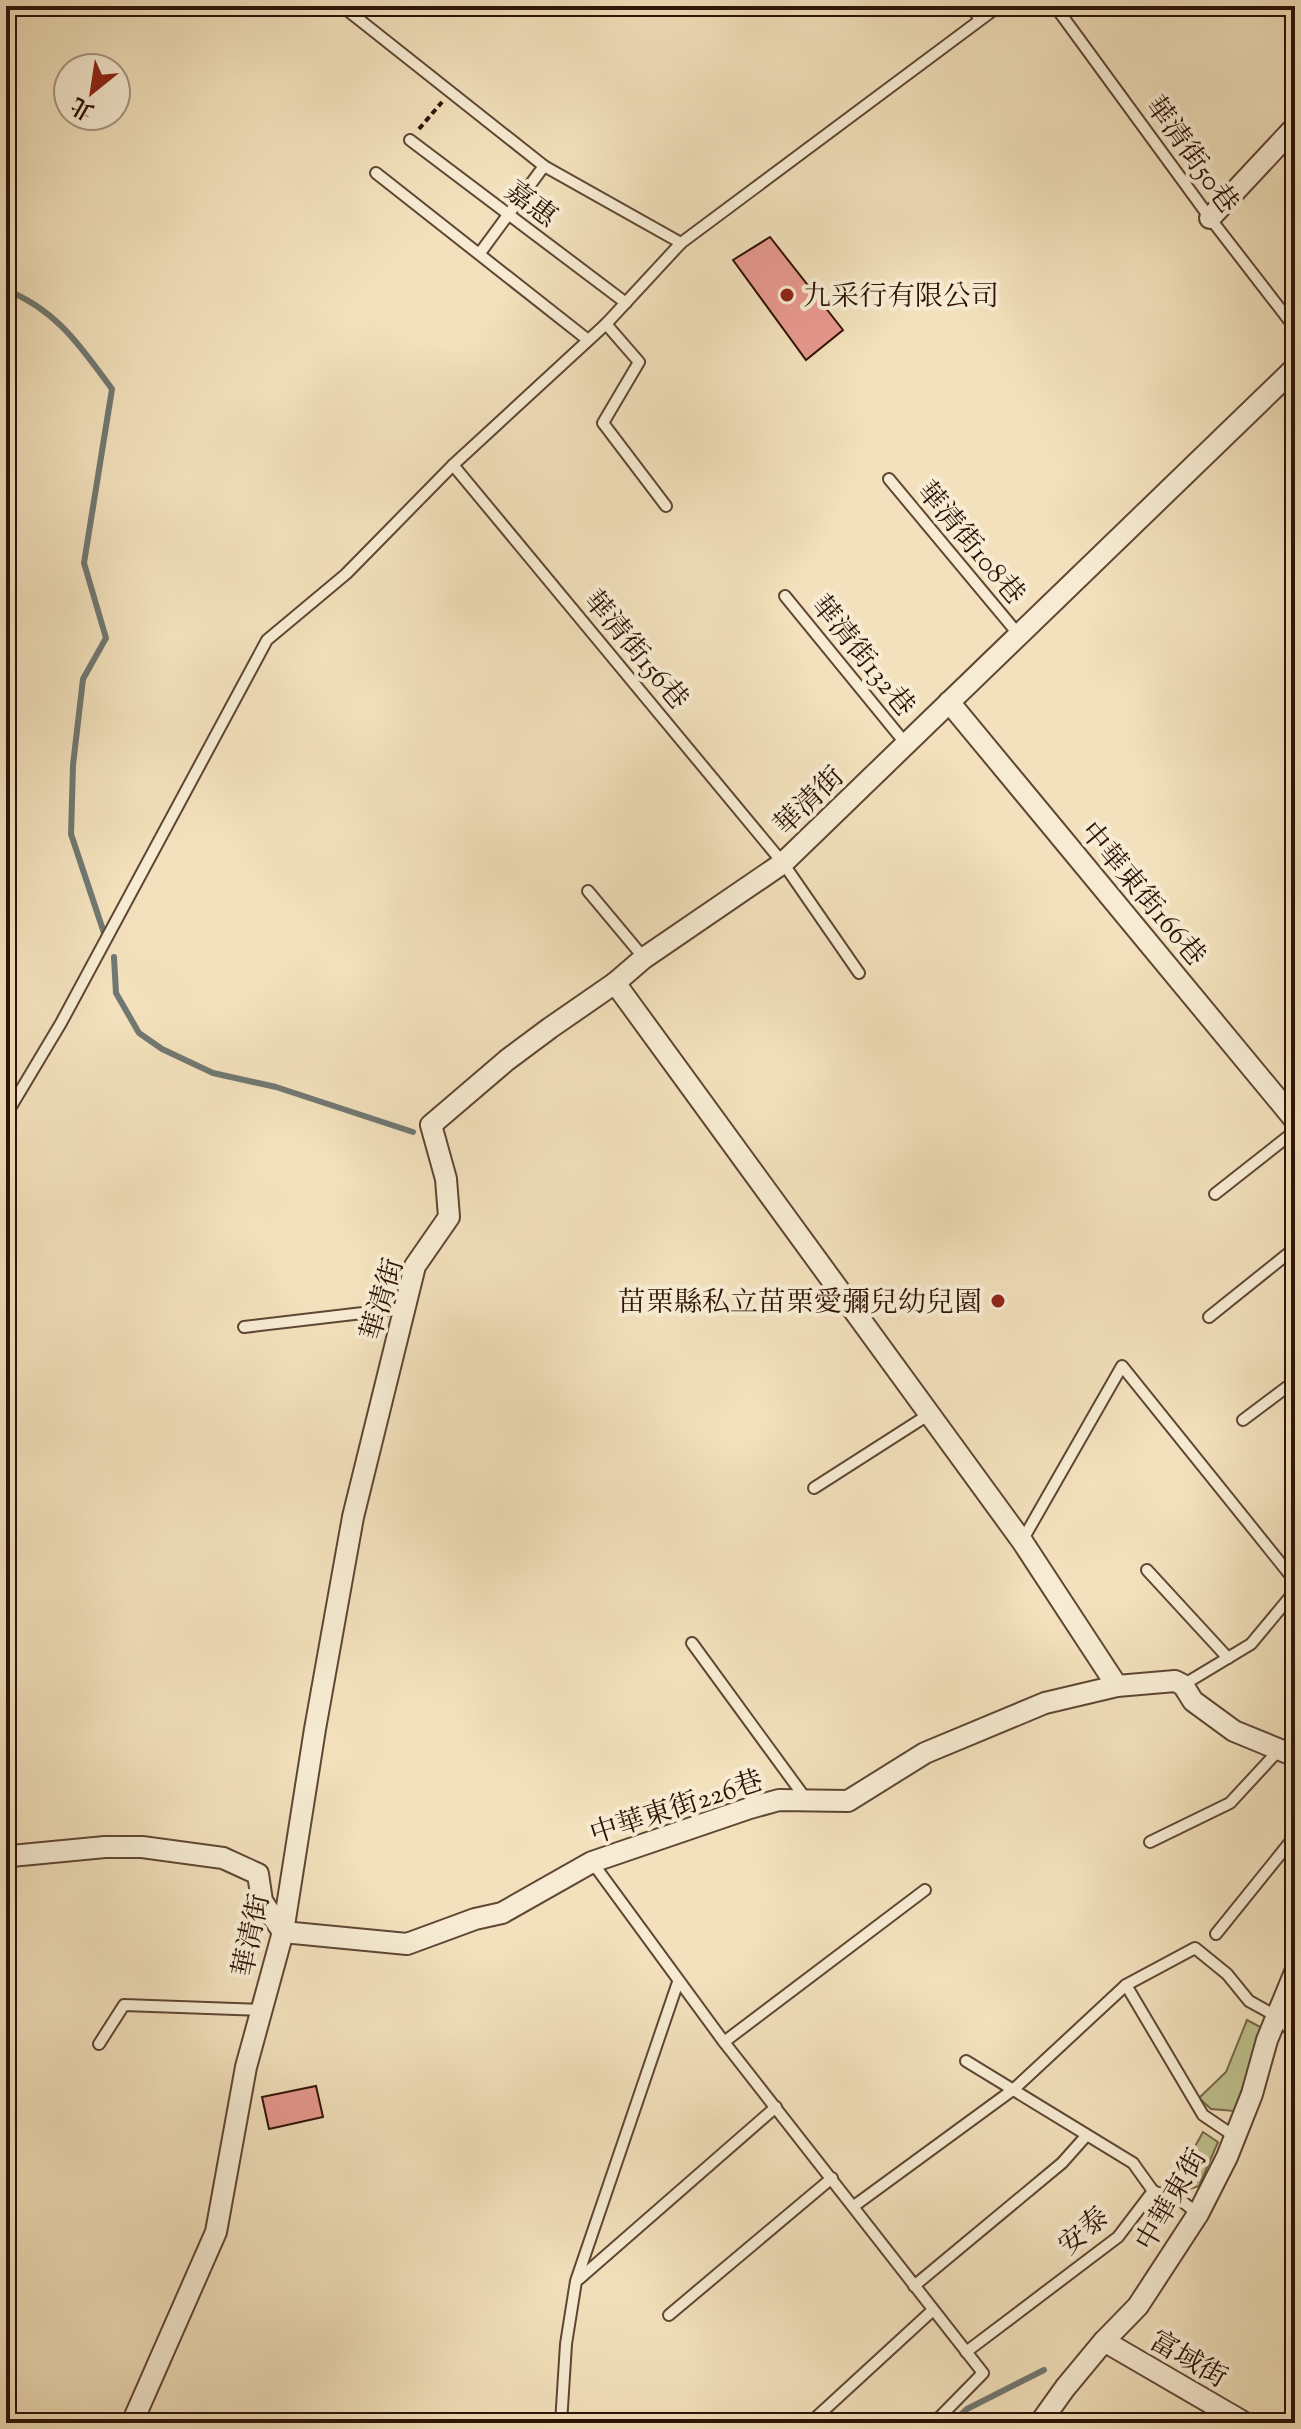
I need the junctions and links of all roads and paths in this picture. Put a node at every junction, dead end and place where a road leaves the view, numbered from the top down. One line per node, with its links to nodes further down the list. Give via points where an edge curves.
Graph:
1 (342, 6): 6 (lane)
2 (970, 6): 5 (lane)
3 (999, 6): 5 (lane)
4 (1055, 6): 12 (lane, 華清街50巷)
5 (980, 19): 13 (lane)
6 (449, 92): 8 (path); 9 (lane)
7 (1295, 127): 12 (street)
8 (410, 140): 11 (lane, 嘉惠)
9 (544, 166): 11 (lane); 13 (lane)
10 (376, 173): 14 (lane)
11 (510, 216): 14 (lane); 15 (lane, 嘉惠)
12 (1210, 218): 17 (lane, 華清街50巷)
13 (681, 243): 15 (lane)
14 (480, 253): 18 (lane)
15 (626, 303): 16 (lane)
16 (606, 324): 18 (lane); 22 (lane, via 639,362 603,423)
17 (1295, 328)
18 (588, 340): 20 (lane)
19 (1295, 368): 24 (street, 華清街)
20 (453, 465): 27 (lane, 華清街156巷); 32 (lane, via 346,574 267,640)
21 (889, 479): 24 (lane, 華清街108巷)
22 (666, 506)
23 (785, 596): 26 (lane, 華清街132巷)
24 (1019, 635): 25 (street, 華清街)
25 (949, 702): 26 (street, 華清街); 33 (street, 中華東街166巷)
26 (906, 744): 27 (street, 華清街)
27 (783, 863): 29 (street, 華清街); 30 (lane, 華清街156巷)
28 (588, 891): 29 (lane)
29 (644, 958): 31 (street, 華清街)
30 (859, 973)
31 (615, 983): 37 (street, 華清街, via 507,1060 431,1125 446,1179 449,1217 415,1266); 41 (street)
32 (6, 1115)
33 (1295, 1120)
34 (1295, 1131): 35 (lane)
35 (1215, 1194)
36 (1295, 1248): 38 (lane)
37 (405, 1308): 39 (lane); 59 (street, 華清街, via 353,1517)
38 (1209, 1317)
39 (244, 1327)
40 (1295, 1381): 42 (lane)
41 (928, 1415): 43 (lane); 44 (street)
42 (1243, 1420)
43 (814, 1488)
44 (1022, 1541): 46 (lane, via 1122,1366); 51 (street)
45 (1147, 1570): 49 (lane)
46 (1295, 1581)
47 (1295, 1591): 49 (lane, via 1251,1644)
48 (692, 1643): 53 (lane)
49 (1228, 1658): 50 (lane)
50 (1183, 1685): 51 (street, 中華東街226巷, via 1175,1681); 52 (street, via 1193,1701 1234,1731)
51 (1117, 1686): 53 (street, 中華東街226巷, via 1045,1703 970,1732 848,1801)
52 (1287, 1753): 55 (lane, via 1230,1803)
53 (807, 1801): 57 (street, 中華東街226巷, via 779,1800 750,1808)
54 (1295, 1836): 60 (lane)
55 (1150, 1842)
56 (6, 1859): 59 (street, via 105,1847 223,1858 258,1874 262,1901)
57 (592, 1862): 59 (street, 中華東街226巷, via 502,1913 407,1944); 62 (lane)
58 (925, 1890): 67 (lane)
59 (283, 1932): 64 (street, 華清街)
60 (1216, 1934)
61 (1295, 1972): 65 (street, 中華東街)
62 (678, 1982): 67 (lane); 78 (lane)
63 (1126, 1985): 65 (lane, via 1195,1948 1249,2001); 70 (lane); 73 (lane, via 1203,2115)
64 (262, 2010): 68 (lane, via 124,2005); 84 (street, 華清街, via 246,2067 216,2232)
65 (1278, 2017): 66 (lane); 73 (street, 中華東街)
66 (1295, 2035)
67 (724, 2042): 71 (lane)
68 (99, 2044)
69 (966, 2061): 70 (lane)
70 (1014, 2089): 72 (lane); 76 (lane)
71 (776, 2107): 74 (lane); 78 (lane)
72 (1086, 2136): 75 (lane, via 1133,2163); 79 (lane, via 1062,2163)
73 (1234, 2136): 77 (street, 中華東街)
74 (832, 2178): 76 (lane); 81 (lane)
75 (1153, 2191): 77 (lane); 83 (lane, 安泰, via 1118,2237)
76 (854, 2206): 79 (lane)
77 (1198, 2214): 82 (street, 中華東街, via 1138,2306)
78 (576, 2281): 85 (lane)
79 (914, 2286): 80 (lane)
80 (933, 2310): 83 (lane); 86 (lane)
81 (669, 2315)
82 (1104, 2341): 88 (street, 中華東街); 89 (street, 富域街)
83 (966, 2352): 87 (lane, via 983,2373)
84 (132, 2423)
85 (561, 2423)
86 (810, 2423)
87 (934, 2423)
88 (1040, 2423)
89 (1245, 2423)

